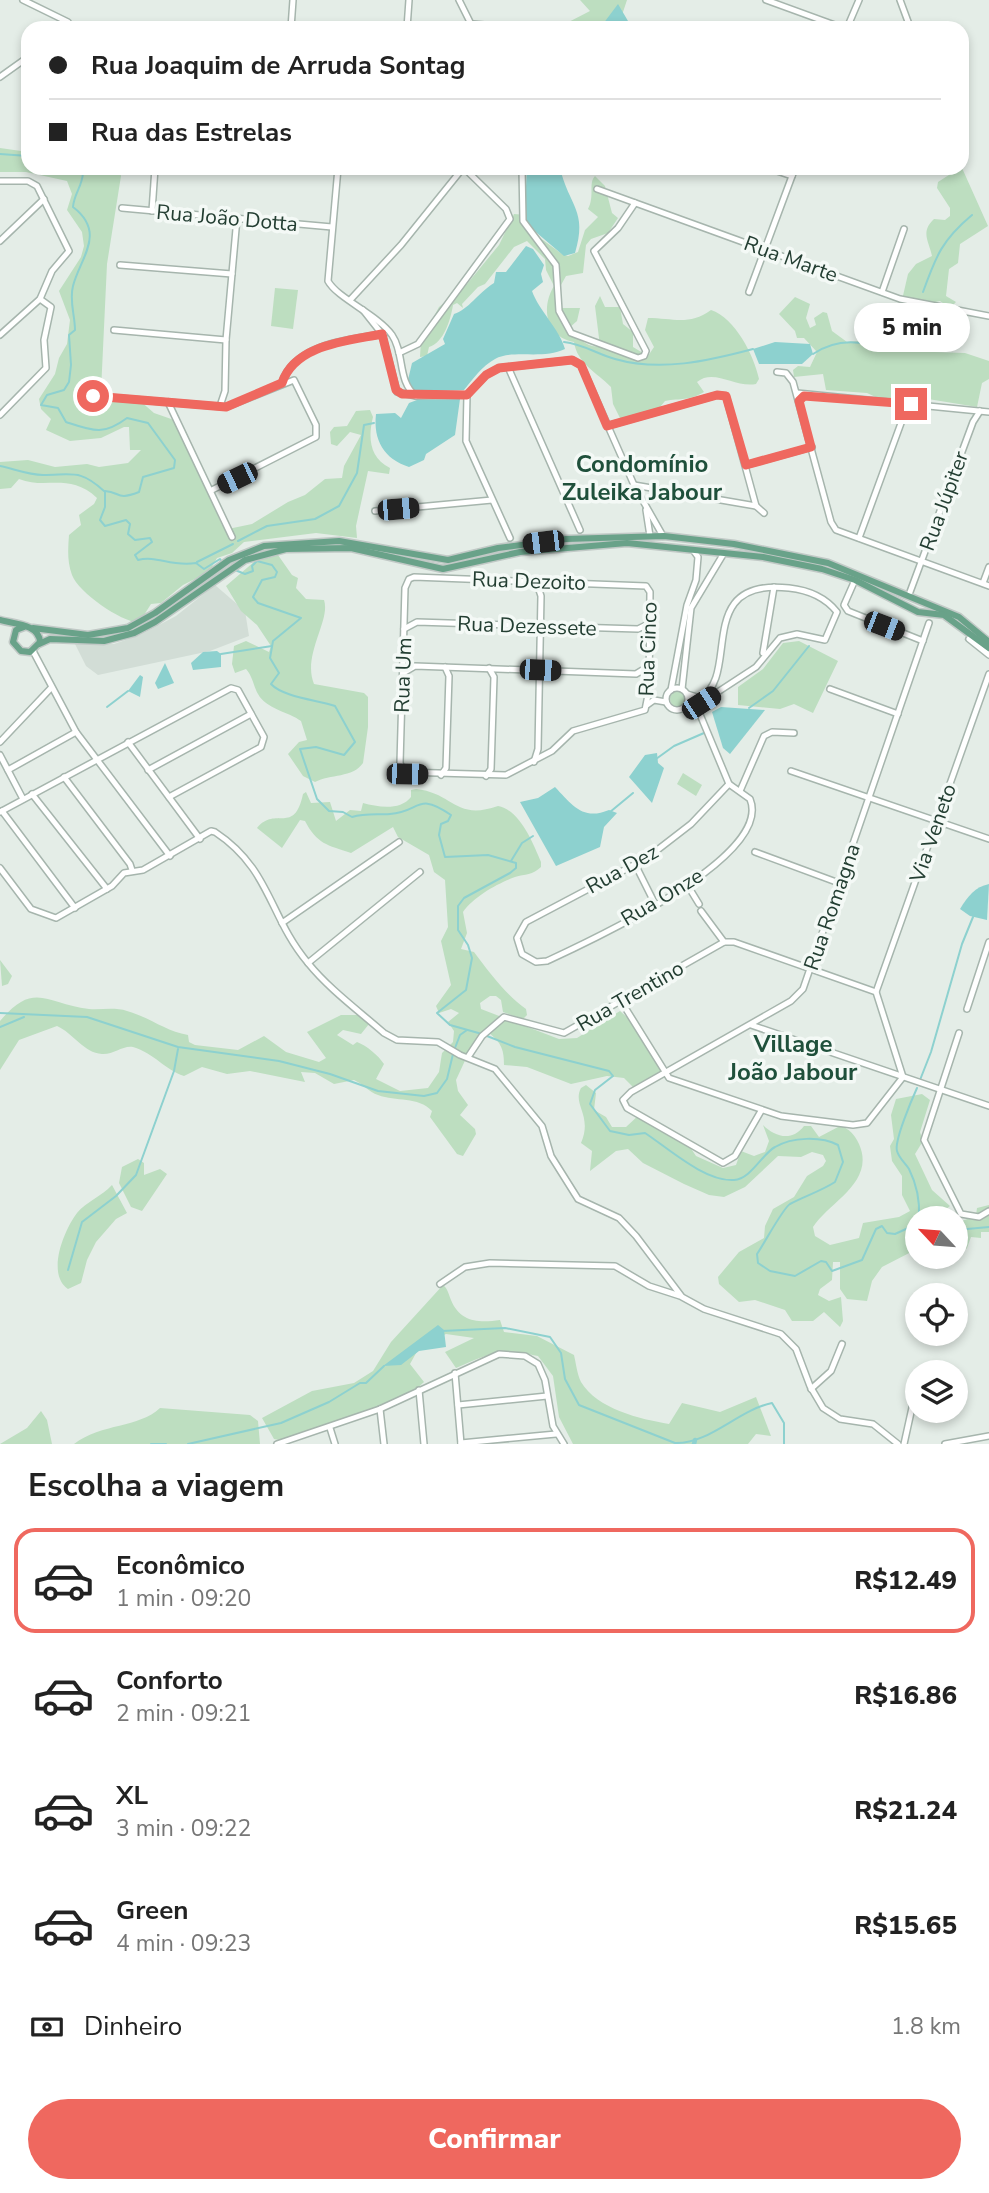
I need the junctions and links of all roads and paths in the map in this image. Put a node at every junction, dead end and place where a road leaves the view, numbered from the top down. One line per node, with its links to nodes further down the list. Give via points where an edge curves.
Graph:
1 (23, 0): 8 (street)
2 (293, 0): 9 (street)
3 (409, 0): 10 (street)
4 (459, 0): 11 (street)
5 (766, 0): 12 (street)
6 (859, 0): 13 (street)
7 (900, 0): 14 (street)
8 (66, 21)
9 (292, 21)
10 (408, 21)
11 (470, 21)
12 (825, 21)
13 (848, 21)
14 (908, 21)
15 (21, 62): 16 (street)
16 (0, 77)
17 (155, 175): 29 (street)
18 (337, 175): 31 (street)
19 (457, 175): 40 (street)
20 (470, 175): 48 (street, via 506,209 510,219 418,344)
21 (522, 175): 27 (street, via 523,221 556,265 559,311 570,333 638,358 646,351 594,251)
22 (789, 175): 23 (street)
23 (792, 176): 34 (street)
24 (0, 181): 26 (street, via 28,181)
25 (597, 189): 27 (street, Rua Marte)
26 (44, 199): 33 (street); 39 (street, via 69,251 52,271)
27 (635, 203): 34 (street, Rua Marte)
28 (122, 208): 29 (street, Rua João Dotta)
29 (152, 211): 30 (street, Rua João Dotta)
30 (237, 218): 31 (street, Rua João Dotta); 36 (street)
31 (332, 227): 40 (street, via 328,281)
32 (904, 229): 38 (street)
33 (0, 241)
34 (764, 250): 37 (street); 38 (street, Rua Marte)
35 (120, 265): 36 (street)
36 (232, 274): 47 (street)
37 (749, 292)
38 (882, 292): 42 (street, Rua Marte)
39 (40, 299): 46 (street); 63 (street, via 51,307 44,340 46,368)
40 (351, 299): 41 (street)
41 (362, 307): 44 (street); 45 (street)
42 (989, 316)
43 (114, 330): 47 (street)
44 (382, 334): 45 (street); 51 (street, via 313,351 287,370); 55 (street, via 396,390)
45 (391, 334): 48 (street)
46 (0, 335)
47 (226, 340): 52 (street)
48 (399, 353): 55 (street, via 406,385)
49 (508, 367): 53 (street, via 486,375); 64 (street, via 575,360); 74 (street)
50 (777, 372): 56 (street, via 786,373)
51 (282, 383): 60 (street); 68 (street, via 291,379 296,383 316,425 316,437)
52 (225, 391): 59 (street); 60 (street)
53 (467, 395): 55 (street); 69 (street, via 467,441)
54 (93, 396): 57 (street)
55 (416, 396)
56 (802, 398): 58 (street); 65 (street)
57 (167, 402): 59 (street); 68 (street)
58 (911, 404): 61 (street); 79 (street)
59 (220, 406): 60 (street)
60 (230, 406)
61 (980, 411): 62 (street); 86 (street, Rua Júpiter)
62 (989, 412)
63 (0, 415)
64 (607, 426): 66 (street, via 726,396); 67 (street)
65 (811, 447): 66 (street); 79 (street, via 833,527)
66 (746, 465): 70 (street)
67 (634, 485): 70 (street); 71 (street)
68 (212, 490): 77 (street)
69 (492, 500): 72 (street); 78 (street)
70 (757, 506): 73 (street)
71 (646, 507): 75 (street); 76 (street)
72 (375, 511)
73 (764, 513)
74 (580, 530)
75 (650, 536): 76 (main road); 82 (main road); 87 (main road, via 532,543 448,560 353,542 304,541 264,546)
76 (664, 536): 80 (main road)
77 (232, 537)
78 (510, 538)
79 (859, 538): 86 (street)
80 (699, 540): 81 (main road); 83 (main road, via 680,541)
81 (734, 544): 84 (main road, via 733,552); 98 (main road, via 810,557)
82 (659, 548): 83 (main road); 87 (main road, via 627,543 569,545 443,569 351,548 286,549)
83 (681, 549): 84 (main road)
84 (696, 550): 85 (main road); 89 (street)
85 (724, 553): 91 (main road, via 799,562); 94 (street)
86 (922, 561): 95 (street); 100 (street, Rua Júpiter)
87 (228, 566): 111 (main road, via 128,628 88,635); 121 (main road, via 134,633 104,641 50,639)
88 (989, 567): 95 (street)
89 (697, 577): 94 (street); 143 (street)
90 (409, 579): 92 (street, Rua Dezoito); 103 (street, Rua Um)
91 (855, 580): 99 (main road); 119 (street, via 844,605 848,611)
92 (536, 581): 93 (street, Rua Dezoito); 101 (street)
93 (550, 581): 97 (street, Rua Dezoito); 101 (street)
94 (710, 581): 144 (street, via 691,608)
95 (986, 584)
96 (774, 587): 114 (street); 117 (street, via 808,592 835,609 836,618 825,640 797,634); 145 (street, via 751,592 731,610 713,686)
97 (648, 588): 108 (street, Rua Cinco)
98 (890, 588): 99 (main road, via 892,596); 102 (main road)
99 (877, 591): 104 (main road)
100 (910, 592)
101 (541, 596): 109 (street)
102 (924, 603): 104 (main road, via 911,604 909,608); 105 (main road); 120 (main road, via 958,617)
103 (405, 611): 107 (street); 112 (street, Rua Um)
104 (916, 612): 105 (main road)
105 (934, 618): 119 (street, Rua Romagna); 122 (main road, via 956,622)
106 (1, 621): 110 (main road); 115 (main road, via 10,626)
107 (417, 622): 109 (street, Rua Dezessete); 112 (street)
108 (650, 623): 113 (street, Rua Dezessete); 116 (street, Rua Cinco)
109 (541, 626): 113 (street, Rua Dezessete); 133 (street)
110 (24, 627): 111 (main road); 115 (main road)
111 (33, 628): 121 (main road, via 39,634)
112 (404, 629): 124 (street, Rua Um)
113 (638, 629): 116 (street)
114 (767, 634): 117 (street); 126 (street)
115 (13, 636): 123 (main road, via 19,650)
116 (650, 638): 128 (street, Rua Cinco)
117 (780, 638): 126 (street)
118 (969, 639): 125 (street)
119 (923, 641): 151 (street, Rua Romagna)
120 (989, 642)
121 (39, 644): 123 (main road)
122 (989, 648)
123 (33, 651): 140 (street)
124 (403, 655): 127 (street); 134 (street, Rua Um)
125 (989, 655)
126 (762, 656): 145 (street, via 756,667)
127 (415, 666): 129 (street); 134 (street)
128 (649, 666): 135 (street); 139 (street, Rua Cinco)
129 (445, 667): 130 (street); 137 (street)
130 (456, 667): 131 (street); 137 (street)
131 (489, 668): 132 (street); 138 (street)
132 (500, 669): 133 (street); 138 (street)
133 (540, 670): 135 (street); 156 (street)
134 (403, 673): 166 (street, Rua Um, via 402,771)
135 (636, 674): 139 (street)
136 (989, 674): 178 (street, Via Veneto)
137 (449, 676): 161 (street)
138 (494, 677): 162 (street)
139 (649, 682): 142 (street, Rua Cinco)
140 (51, 688): 152 (street); 154 (street)
141 (830, 689): 151 (street)
142 (649, 690): 143 (street, via 655,697); 148 (street, Rua Cinco)
143 (669, 692): 144 (street); 146 (street)
144 (687, 692): 145 (street); 147 (street); 149 (street)
145 (701, 702): 149 (street)
146 (667, 703): 147 (street, via 676,709); 148 (street, via 654,700)
147 (684, 707): 149 (street)
148 (646, 708): 157 (street, via 573,731)
149 (695, 709): 171 (street)
150 (251, 714): 155 (street, via 238,690 230,688); 164 (street); 174 (street, via 264,737 261,747)
151 (898, 714): 176 (street, Rua Romagna)
152 (76, 732): 159 (street); 163 (street)
153 (794, 733): 172 (street, via 764,736)
154 (0, 742)
155 (128, 742): 159 (street); 164 (street)
156 (538, 749): 157 (street); 160 (street)
157 (546, 754): 160 (street)
158 (0, 755): 163 (street)
159 (96, 759): 170 (street); 183 (street)
160 (534, 762): 169 (street)
161 (446, 768): 166 (street); 167 (street)
162 (491, 769): 168 (street); 169 (street)
163 (8, 770): 175 (street)
164 (148, 770): 174 (street)
165 (791, 771): 176 (street)
166 (441, 775): 167 (street)
167 (451, 775): 168 (street)
168 (486, 776): 169 (street)
169 (496, 776)
170 (64, 777): 173 (street); 186 (street)
171 (729, 784): 172 (street); 184 (street, Rua Dez, via 680,834)
172 (740, 791): 189 (street, Rua Onze, via 750,799 752,808 742,835)
173 (32, 794): 175 (street); 190 (street)
174 (169, 797): 179 (street)
175 (23, 799): 177 (street)
176 (869, 799): 178 (street); 188 (street, Rua Romagna)
177 (1, 812): 192 (street)
178 (937, 822): 180 (street); 199 (street, Via Veneto)
179 (200, 839): 183 (street); 193 (street, via 215,832 242,852 268,889)
180 (989, 839)
181 (399, 842): 193 (street)
182 (755, 852): 188 (street)
183 (170, 856): 186 (street, via 142,871)
184 (635, 864): 191 (street); 196 (street, Rua Dez, via 526,922 517,934)
185 (0, 868): 192 (street, via 32,909 54,918)
186 (132, 870): 190 (street)
187 (420, 872): 197 (street)
188 (839, 883): 198 (street, Rua Romagna)
189 (688, 886): 191 (street, Rua Onze); 194 (street)
190 (107, 890): 192 (street)
191 (655, 904): 196 (street, Rua Onze, via 547,961 528,958)
192 (75, 908)
193 (282, 923): 197 (street)
194 (724, 942): 198 (street); 200 (street, Rua Trentino)
195 (989, 942): 201 (street)
196 (518, 947)
197 (308, 963): 204 (street, via 390,1038 438,1042)
198 (810, 968): 199 (street); 202 (street, Rua Romagna, via 798,996)
199 (876, 992): 206 (street)
200 (621, 1001): 204 (street, Rua Trentino, via 564,1033 505,1017 484,1034); 205 (street)
201 (967, 1009)
202 (751, 1025): 205 (street, Rua Romagna); 206 (street)
203 (959, 1033): 207 (street)
204 (468, 1057): 212 (street, via 495,1069 542,1126 551,1156 578,1199 619,1218)
205 (664, 1073): 209 (street); 209 (street, Rua Romagna, via 626,1095 627,1108 723,1163 735,1156)
206 (903, 1077): 207 (street); 209 (street, via 873,1118 860,1125)
207 (939, 1088): 208 (street); 210 (street, via 924,1140 961,1214 979,1217)
208 (989, 1106)
209 (761, 1111)
210 (989, 1211)
211 (440, 1283): 212 (street, via 479,1264 615,1266 649,1286)
212 (682, 1297): 215 (street, via 704,1309 781,1334 796,1349)
213 (842, 1344): 215 (street, via 831,1371)
214 (455, 1373): 216 (street); 217 (street, via 495,1354 522,1355 541,1369); 218 (street)
215 (811, 1389): 230 (street, via 833,1415 873,1424)
216 (419, 1390): 219 (street); 228 (street)
217 (547, 1396): 218 (street); 222 (street)
218 (458, 1405): 224 (street)
219 (380, 1409): 221 (street); 227 (street)
220 (909, 1423): 231 (street)
221 (330, 1427): 225 (street); 226 (street)
222 (556, 1434): 224 (street); 229 (street)
223 (989, 1436): 232 (street)
224 (461, 1443)
225 (280, 1444)
226 (335, 1444)
227 (384, 1444)
228 (424, 1444)
229 (564, 1444)
230 (898, 1444)
231 (904, 1444)
232 (945, 1444)

